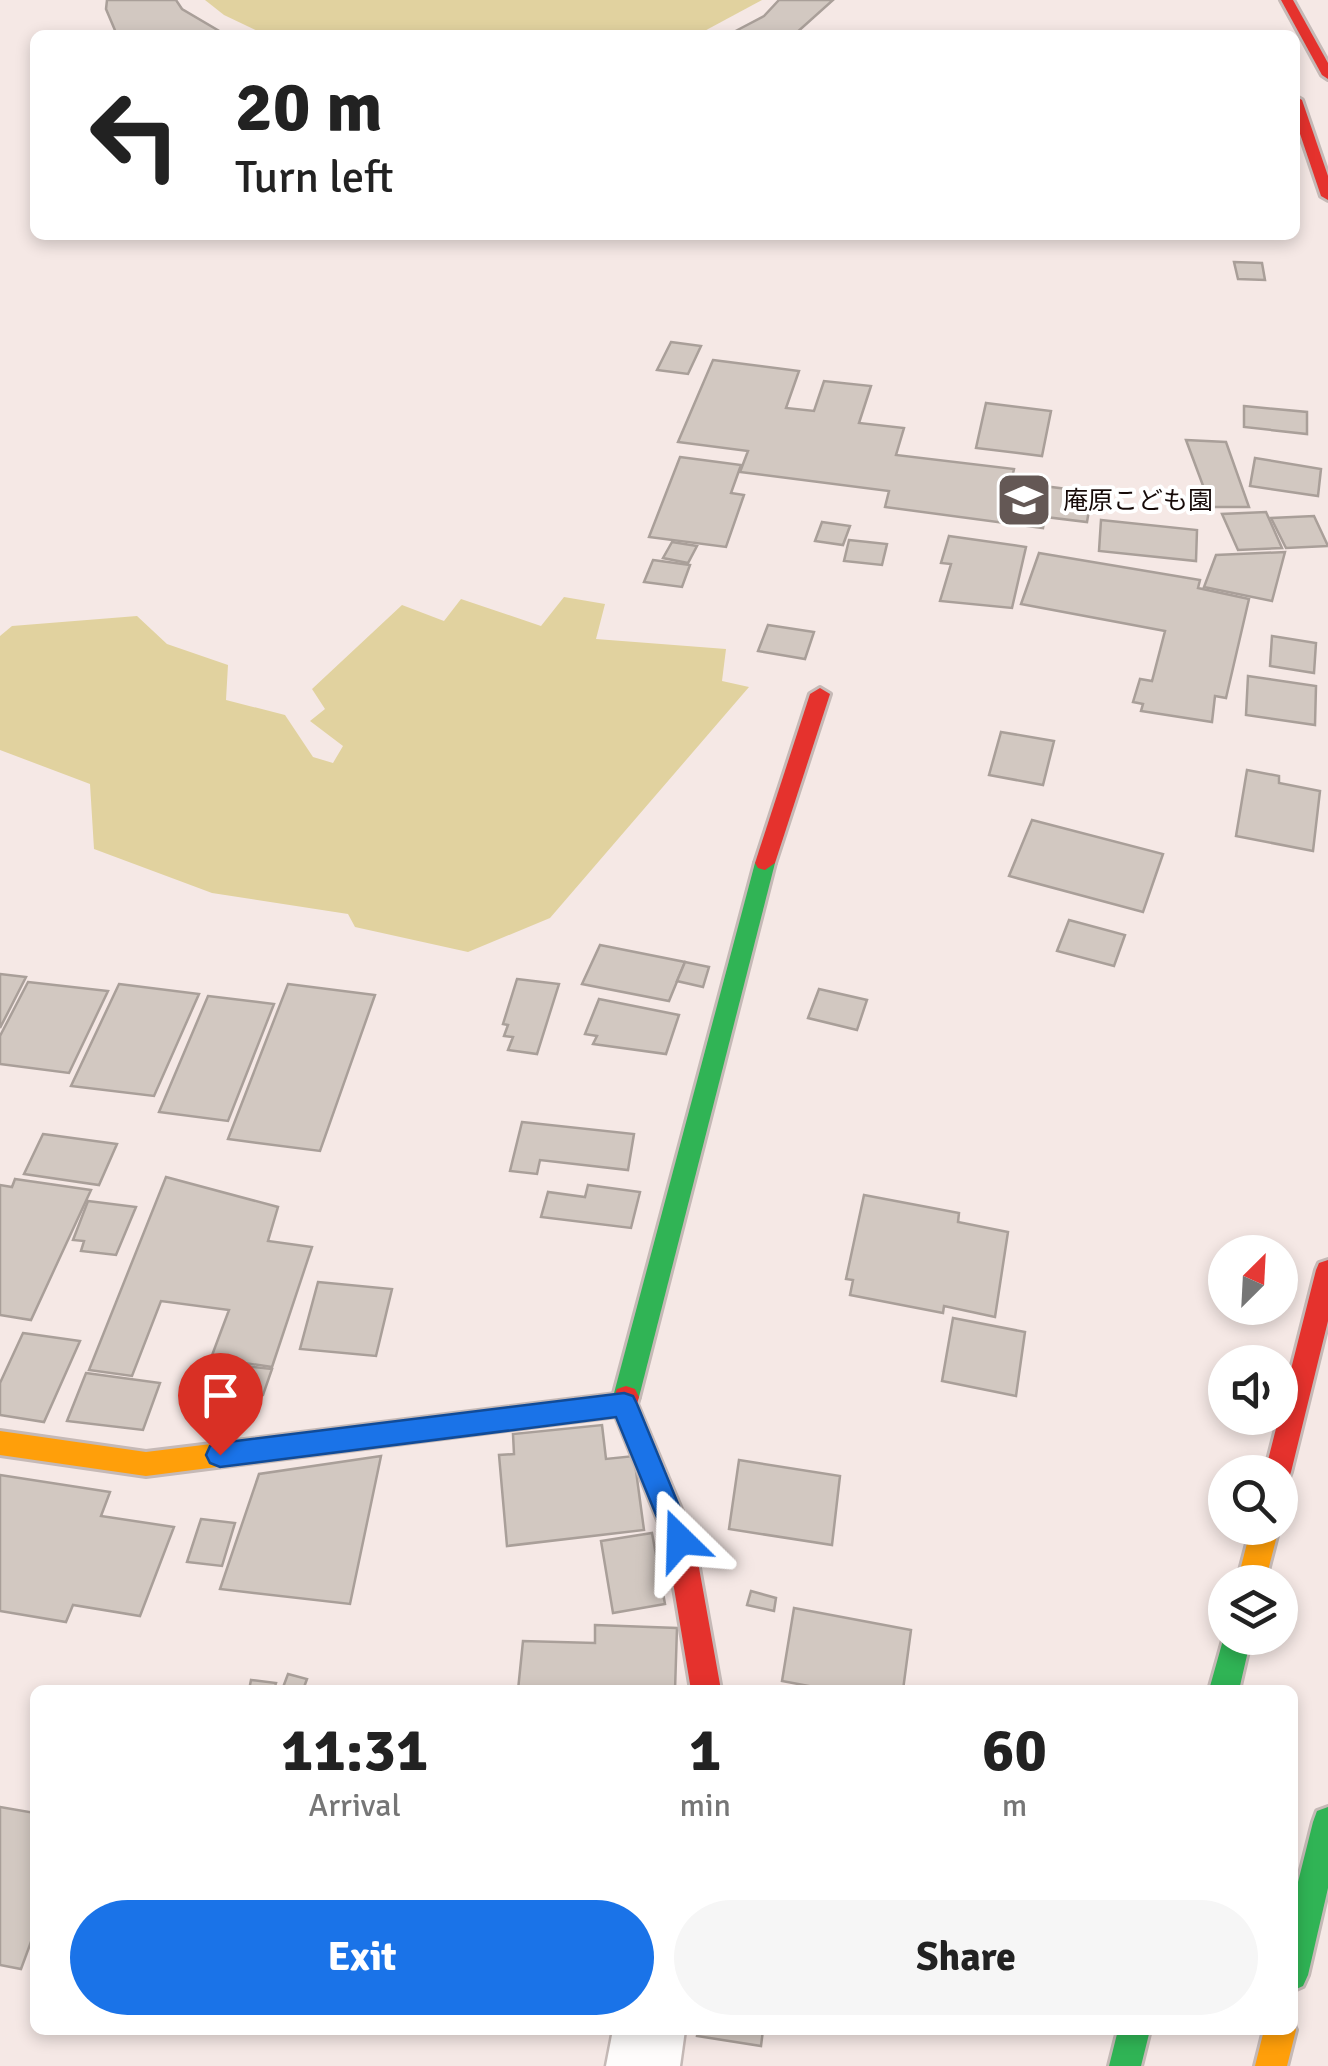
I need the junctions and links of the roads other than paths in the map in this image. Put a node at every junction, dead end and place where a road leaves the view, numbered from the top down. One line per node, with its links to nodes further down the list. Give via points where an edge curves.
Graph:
1 (1286, 0): 2 (street)
2 (1328, 75)
3 (1300, 115): 4 (street)
4 (1328, 196)
5 (820, 694): 7 (street, via 749,913)
6 (1328, 1270): 9 (street)
7 (624, 1404): 8 (street, via 146,1464); 11 (street, via 680,1540)
8 (0, 1443)
9 (1282, 1455)
10 (1233, 1655): 12 (street)
11 (705, 1685)
12 (1225, 1685)
13 (1328, 1822): 14 (street)
14 (1298, 1950)
15 (648, 2035): 18 (street)
16 (1133, 2035): 19 (street)
17 (1279, 2035): 20 (street)
18 (643, 2066)
19 (1125, 2066)
20 (1272, 2066)

